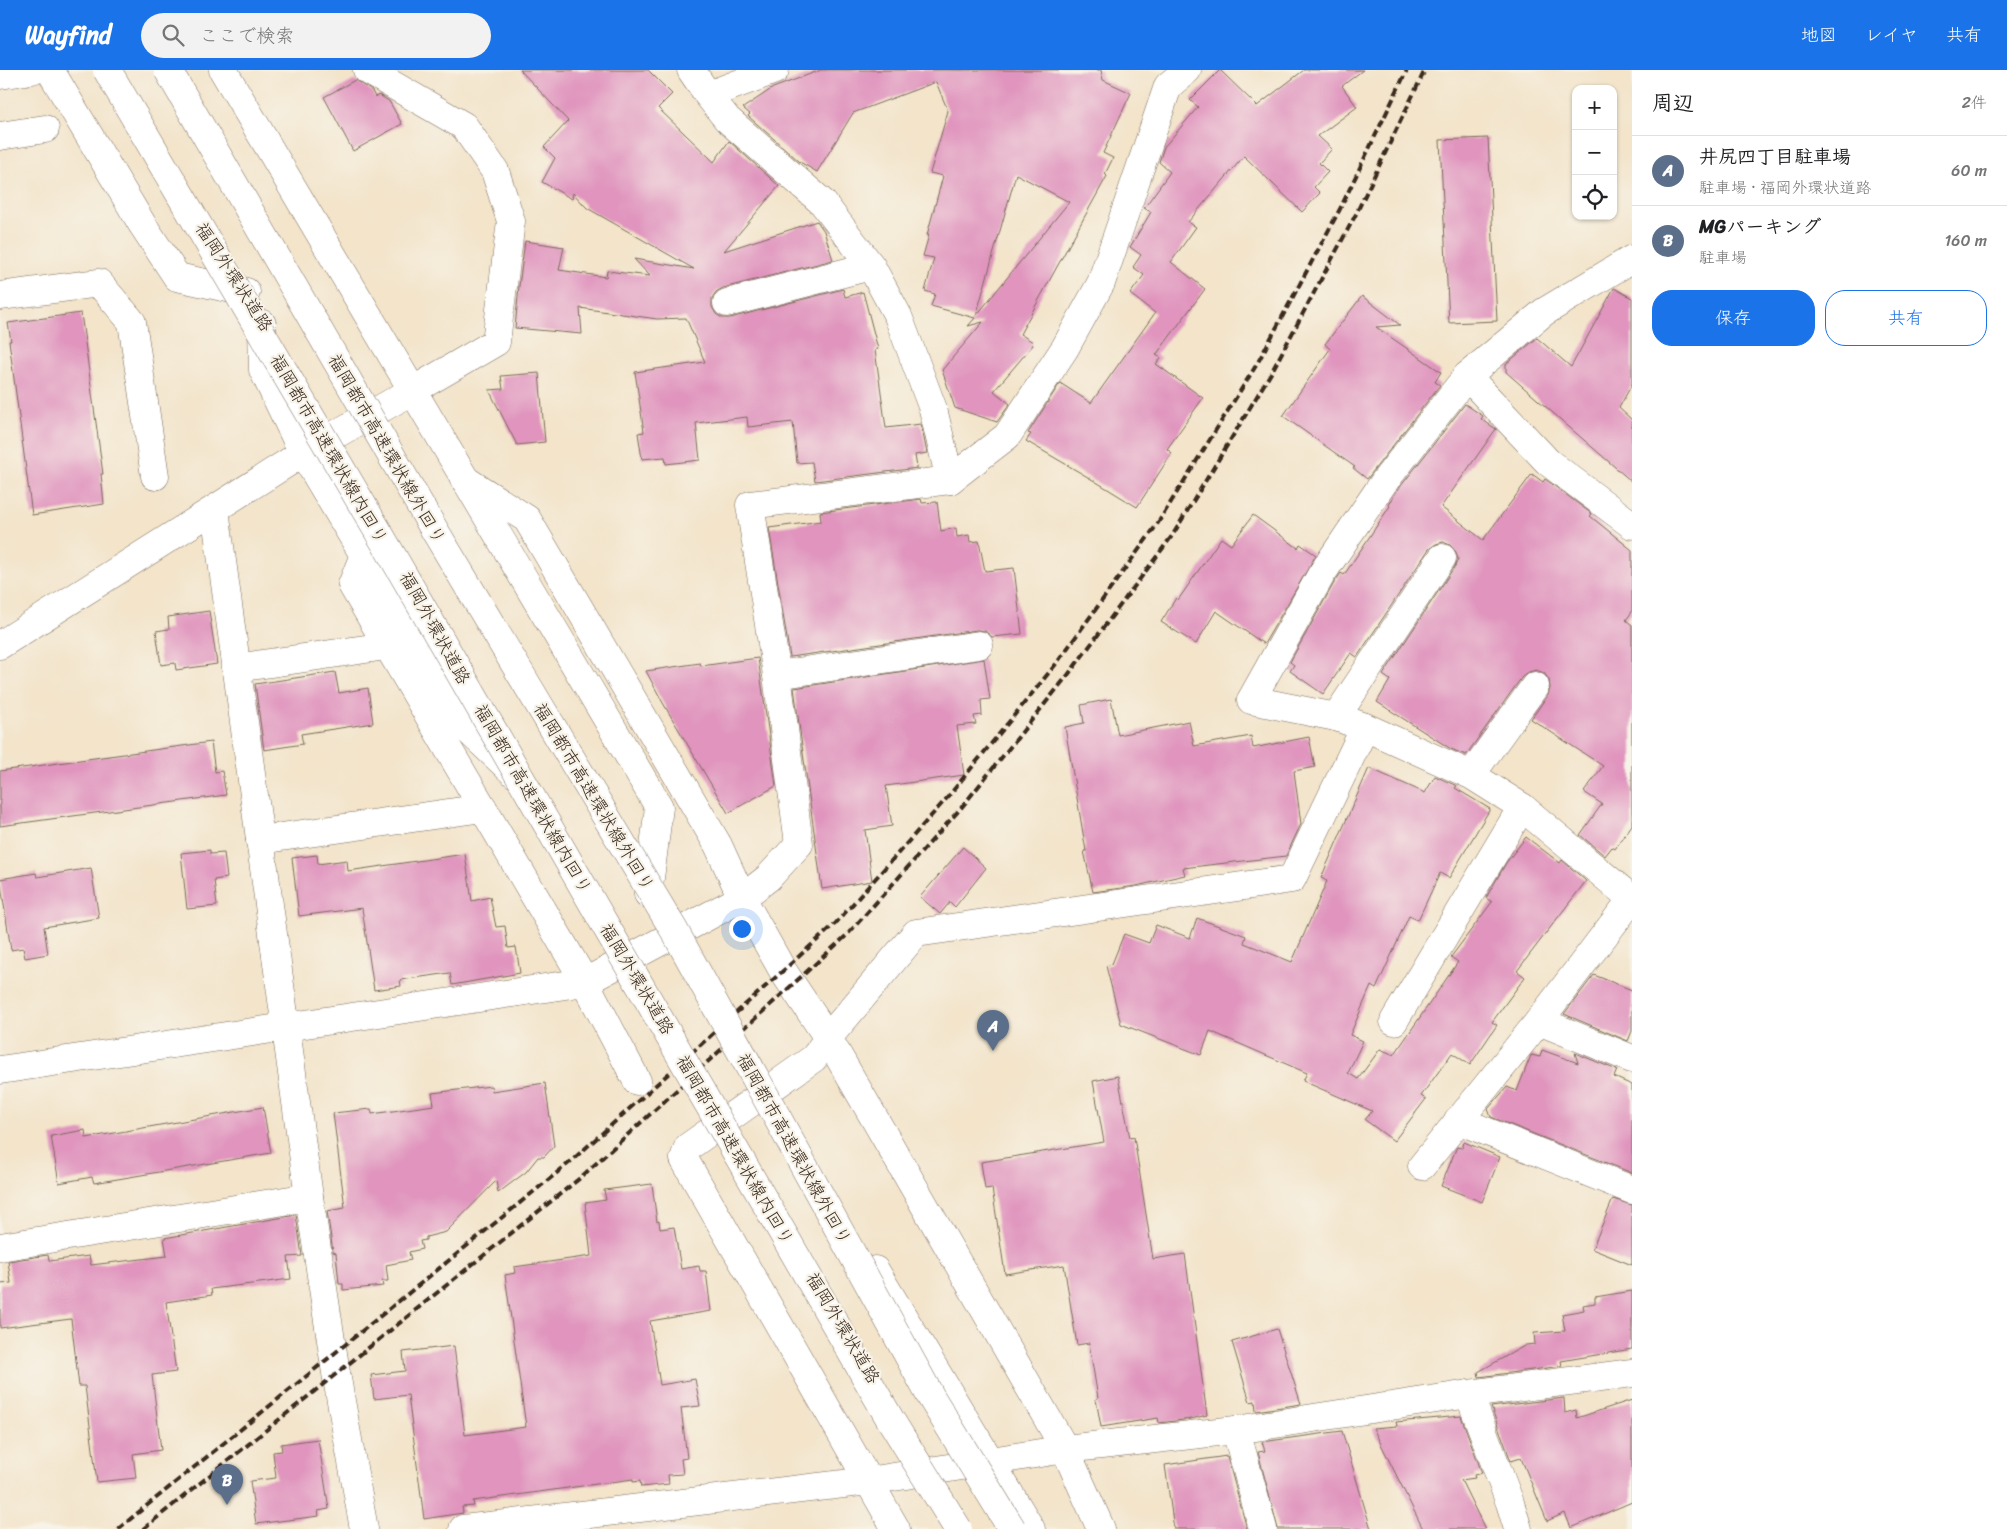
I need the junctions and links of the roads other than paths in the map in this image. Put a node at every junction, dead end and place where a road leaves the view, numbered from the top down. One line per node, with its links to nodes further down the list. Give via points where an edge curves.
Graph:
1 (32, 70): 11 (main road)
2 (50, 70): 17 (main road, via 177,277)
3 (97, 70): 17 (main road, 福岡外環状道路)
4 (107, 70): 76 (main road, 福岡都市高速環状線内回り, bridge, via 886,1410)
5 (170, 70): 23 (main road); 77 (main road, 福岡都市高速環状線外回り, bridge, via 430,522 674,930 931,1397)
6 (223, 70): 22 (main road)
7 (367, 70): 22 (main road, via 464,126 495,171 511,221 496,342)
8 (691, 70): 12 (main road)
9 (775, 70): 12 (main road)
10 (1187, 70): 28 (main road, via 1168,86 1101,283 1065,348 1007,436)
11 (0, 75)
12 (708, 95): 16 (main road, via 727,119 823,203)
13 (45, 129): 14 (main road)
14 (0, 136)
15 (1632, 259): 21 (main road, via 1544,312)
16 (871, 266): 19 (main road); 28 (main road, via 898,316 929,400)
17 (246, 292): 20 (main road, 福岡外環状道路)
18 (0, 296): 26 (main road, via 99,283 132,322)
19 (727, 303)
20 (262, 315): 24 (main road, 福岡外環状道路); 25 (main road, via 263,370)
21 (1467, 376): 30 (main road, via 1548,462); 39 (main road, via 1384,482 1320,575 1251,700)
22 (412, 391): 23 (main road); 27 (main road)
23 (371, 414): 24 (main road); 46 (main road)
24 (330, 438): 25 (main road); 42 (main road, 福岡外環状道路)
25 (303, 453): 29 (main road); 31 (main road)
26 (155, 476)
27 (464, 479): 46 (main road, via 659,807); 47 (main road, via 527,519 718,845)
28 (950, 480): 37 (main road, via 750,505)
29 (216, 510): 33 (main road); 36 (main road)
30 (1632, 525)
31 (364, 555): 35 (main road, via 352,585); 42 (main road, via 468,730)
32 (1442, 558): 39 (main road)
33 (0, 645)
34 (979, 645): 37 (main road)
35 (386, 646): 36 (main road); 44 (main road)
36 (236, 668): 45 (main road)
37 (777, 675): 47 (main road, via 799,844 768,878)
38 (1534, 686): 41 (main road)
39 (1336, 717): 40 (main road)
40 (1365, 727): 41 (main road); 55 (main road, via 1292,879 916,933)
41 (1472, 775): 43 (main road)
42 (518, 776): 50 (main road, 福岡外環状道路)
43 (1522, 807): 48 (main road); 52 (main road)
44 (483, 808): 45 (main road); 51 (main road)
45 (260, 840): 54 (main road)
46 (648, 894): 49 (main road)
47 (742, 898): 49 (main road); 55 (main road, via 783,971)
48 (1632, 899): 53 (main road)
49 (672, 934): 50 (main road); 59 (main road)
50 (626, 959): 51 (main road); 61 (main road, 福岡外環状道路)
51 (584, 982): 54 (main road); 58 (main road)
52 (1394, 1021)
53 (1539, 1021): 56 (main road); 60 (main road)
54 (286, 1028): 57 (main road); 64 (main road)
55 (828, 1038): 59 (main road, via 814,1058); 69 (main road)
56 (1632, 1059)
57 (0, 1070)
58 (636, 1081)
59 (767, 1091): 61 (main road); 70 (main road)
60 (1458, 1120): 62 (main road); 63 (main road)
61 (722, 1123): 71 (main road, 福岡外環状道路); 72 (main road, via 688,1147 684,1159)
62 (1422, 1166)
63 (1632, 1190)
64 (309, 1196): 65 (main road); 73 (main road)
65 (0, 1247)
66 (1632, 1372): 67 (main road)
67 (1469, 1394): 68 (main road); 81 (main road)
68 (1236, 1430): 69 (main road); 80 (main road)
69 (1066, 1449): 70 (main road); 79 (main road)
70 (990, 1461): 71 (main road); 78 (main road)
71 (928, 1472): 72 (main road); 76 (main road, 福岡外環状道路)
72 (869, 1481): 74 (main road); 75 (main road)
73 (364, 1529)
74 (463, 1529)
75 (896, 1529)
76 (960, 1529)
77 (1012, 1529)
78 (1031, 1529)
79 (1101, 1529)
80 (1263, 1529)
81 (1518, 1529)

